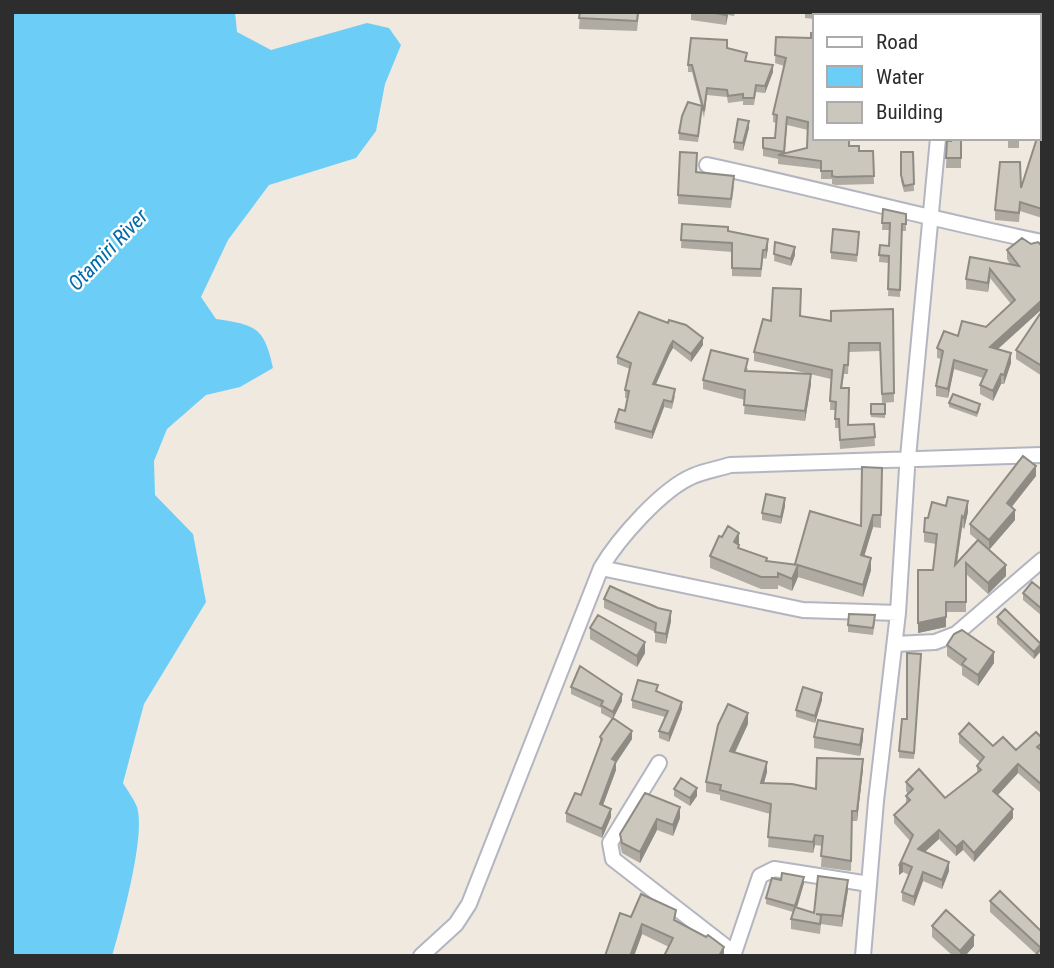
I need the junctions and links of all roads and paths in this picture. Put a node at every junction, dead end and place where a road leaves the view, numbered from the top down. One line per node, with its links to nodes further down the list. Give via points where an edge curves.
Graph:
1 (938, 140): 3 (street)
2 (707, 165): 3 (street, via 821,189)
3 (931, 220): 4 (street); 6 (street)
4 (1042, 242)
5 (1042, 455): 6 (street)
6 (908, 457): 8 (street, via 730,465 693,476 674,487 629,531); 9 (street)
7 (1042, 560): 10 (street, via 956,634 935,642)
8 (601, 568): 9 (street, via 803,610); 14 (street, via 469,904 456,924)
9 (898, 614): 10 (street)
10 (895, 644): 12 (street)
11 (659, 763): 13 (street, via 610,843 609,852)
12 (869, 884): 13 (street, via 774,869 764,872); 15 (street)
13 (734, 954)
14 (421, 956)
15 (863, 956)

